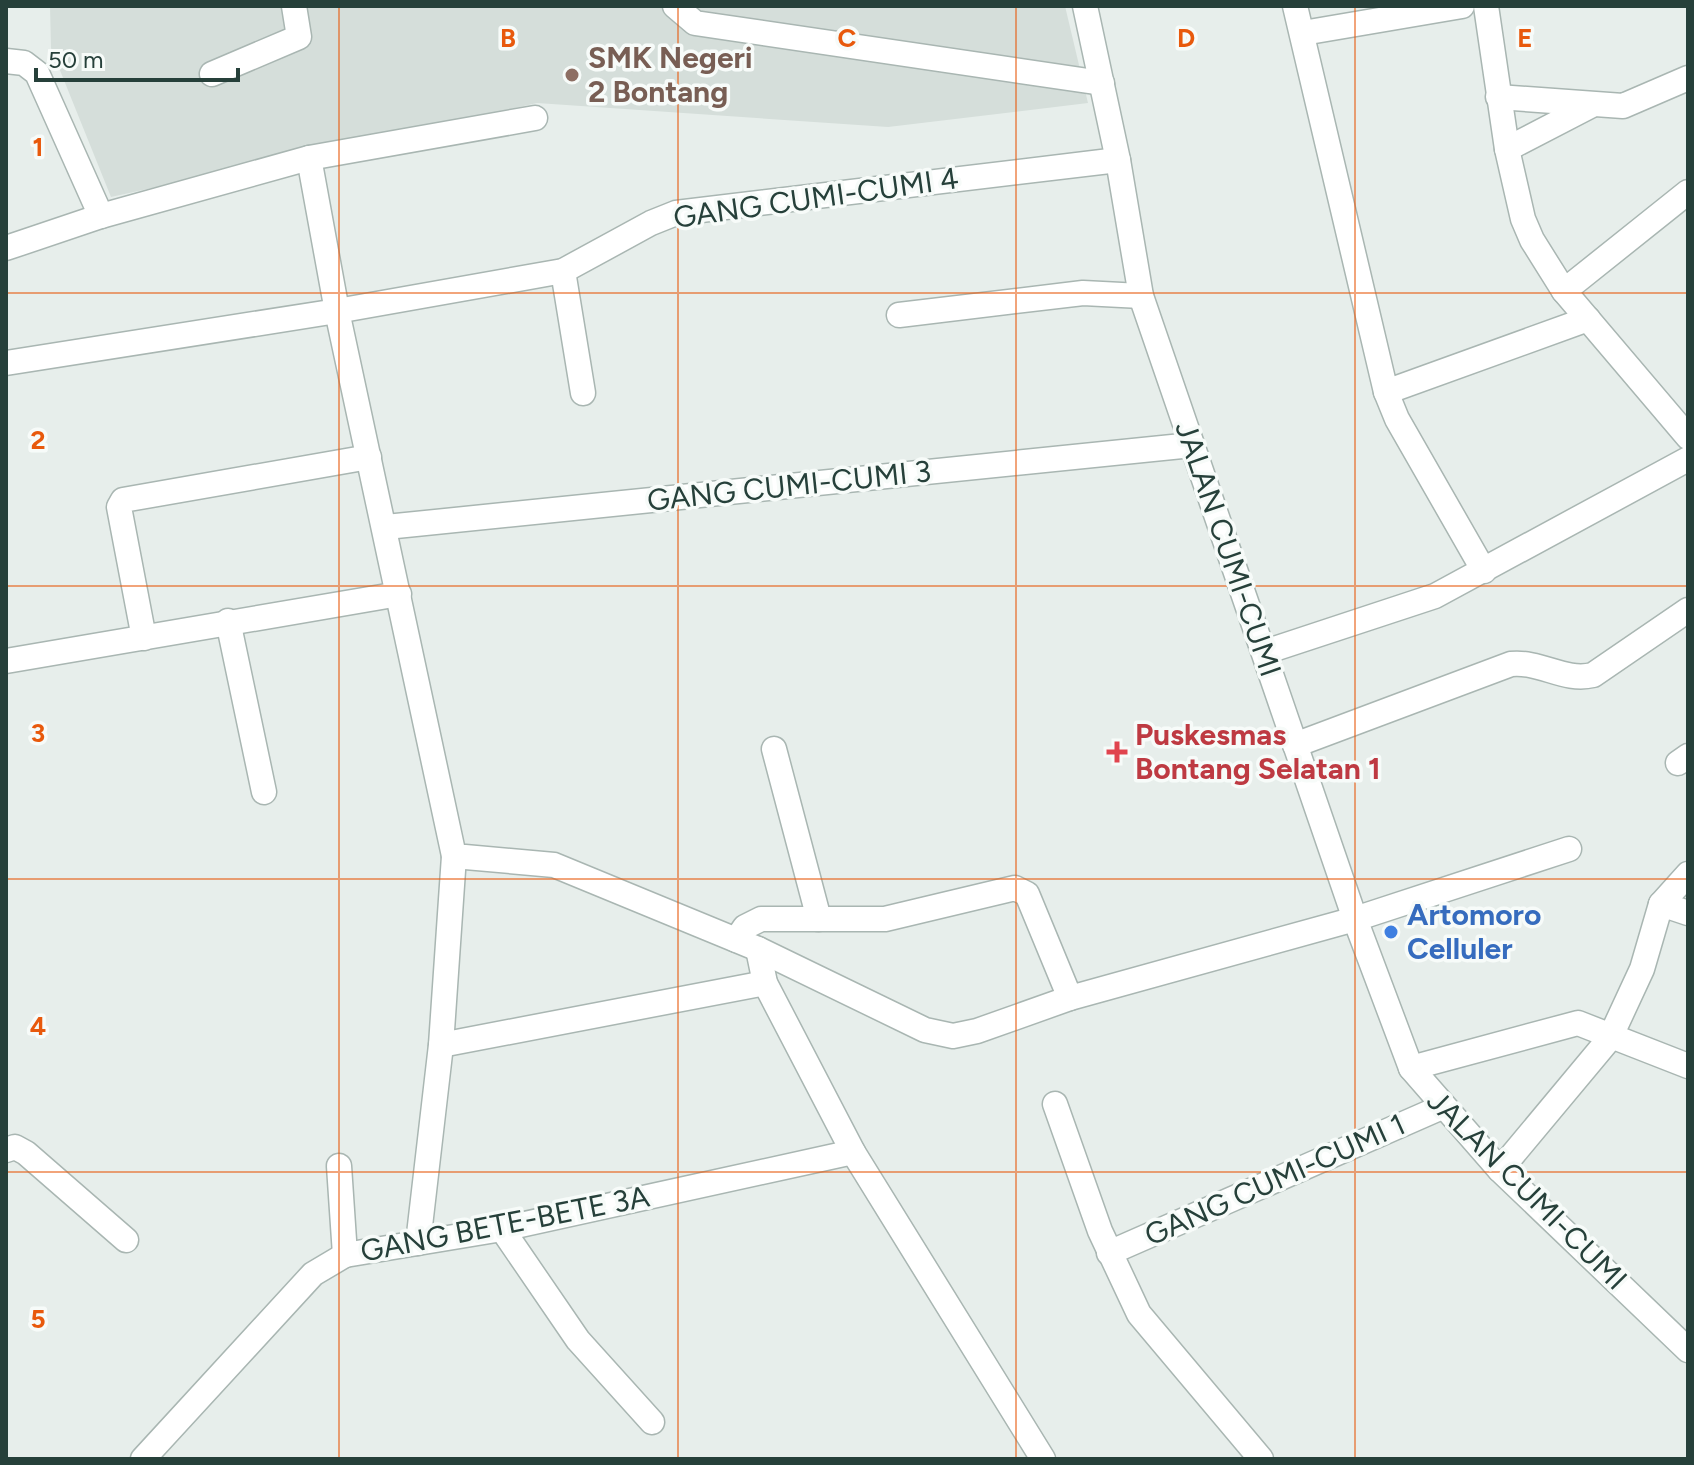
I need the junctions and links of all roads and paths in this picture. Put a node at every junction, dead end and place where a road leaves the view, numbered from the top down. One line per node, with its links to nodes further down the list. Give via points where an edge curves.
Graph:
1 (294, 6): 9 (street, via 299,37)
2 (675, 6): 11 (street, via 695,23)
3 (1085, 6): 11 (street, JALAN CUMI-CUMI)
4 (1295, 6): 7 (street)
5 (1462, 6): 7 (street)
6 (1486, 6): 12 (street)
7 (1303, 33): 28 (street)
8 (6, 61): 19 (street, via 24,63 37,73)
9 (212, 74)
10 (1688, 78): 13 (street, via 1623,106)
11 (1102, 83): 17 (street, JALAN CUMI-CUMI)
12 (1498, 97): 13 (street); 15 (street)
13 (1590, 106): 15 (street)
14 (535, 118): 16 (street)
15 (1507, 149): 22 (street, via 1523,219)
16 (309, 158): 19 (street); 24 (street)
17 (1118, 160): 21 (street, GANG CUMI-CUMI 4, via 676,213); 23 (street, JALAN CUMI-CUMI)
18 (1688, 193): 22 (street)
19 (101, 216): 20 (street)
20 (6, 248)
21 (563, 271): 24 (street, GANG CUMI-CUMI 4); 29 (street)
22 (1564, 291): 26 (street)
23 (1141, 296): 25 (street, via 1083,293); 31 (street, JALAN CUMI-CUMI)
24 (337, 311): 27 (street, GANG CUMI-CUMI 4); 32 (street)
25 (899, 315)
26 (1588, 319): 28 (street); 30 (street)
27 (6, 363)
28 (1386, 392): 35 (street)
29 (583, 393)
30 (1688, 437)
31 (1192, 445): 34 (street, GANG CUMI-CUMI 3); 40 (street, JALAN CUMI-CUMI)
32 (369, 457): 34 (street); 39 (street, via 123,500 119,507)
33 (1688, 459): 35 (street)
34 (386, 527): 36 (street)
35 (1484, 571): 40 (street, via 1435,596)
36 (399, 594): 38 (street); 46 (street)
37 (1688, 610): 42 (street, via 1593,675 1579,678 1534,664 1511,664)
38 (228, 621): 39 (street); 44 (street)
39 (144, 638): 41 (street)
40 (1265, 652): 42 (street, JALAN CUMI-CUMI)
41 (6, 661)
42 (1295, 745): 51 (street, JALAN CUMI-CUMI)
43 (774, 749): 50 (street)
44 (264, 792)
45 (1569, 849): 51 (street)
46 (454, 856): 52 (street, via 554,865); 56 (street)
47 (1688, 874): 48 (street)
48 (1661, 904): 49 (street); 55 (street, via 1642,969)
49 (1688, 913)
50 (819, 919): 52 (street, via 761,919 745,927); 54 (street, via 885,919 1022,890)
51 (1355, 919): 54 (street); 58 (street, JALAN CUMI-CUMI)
52 (747, 944): 53 (street); 54 (street, via 925,1030 953,1036)
53 (765, 983): 56 (street); 62 (street)
54 (1070, 998)
55 (1610, 1038): 57 (street); 58 (street, via 1569,1023); 64 (street)
56 (441, 1045): 67 (street)
57 (1688, 1066)
58 (1411, 1068): 60 (street, JALAN CUMI-CUMI)
59 (1055, 1104): 68 (street)
60 (1442, 1107): 64 (street, JALAN CUMI-CUMI); 68 (street, GANG CUMI-CUMI 1)
61 (6, 1150): 66 (street, via 15,1147 26,1153)
62 (853, 1152): 65 (street, GANG BETE-BETE 3A); 73 (street)
63 (339, 1166): 69 (street)
64 (1500, 1170): 70 (street, JALAN CUMI-CUMI)
65 (502, 1229): 67 (street, GANG BETE-BETE 3A); 71 (street, via 578,1340)
66 (126, 1240)
67 (418, 1243): 69 (street, GANG BETE-BETE 3A)
68 (1109, 1253): 74 (street, via 1139,1314)
69 (345, 1255): 72 (street, GANG BETE-BETE 3A, via 313,1274)
70 (1688, 1350)
71 (652, 1422)
72 (143, 1459)
73 (1043, 1459)
74 (1261, 1459)

